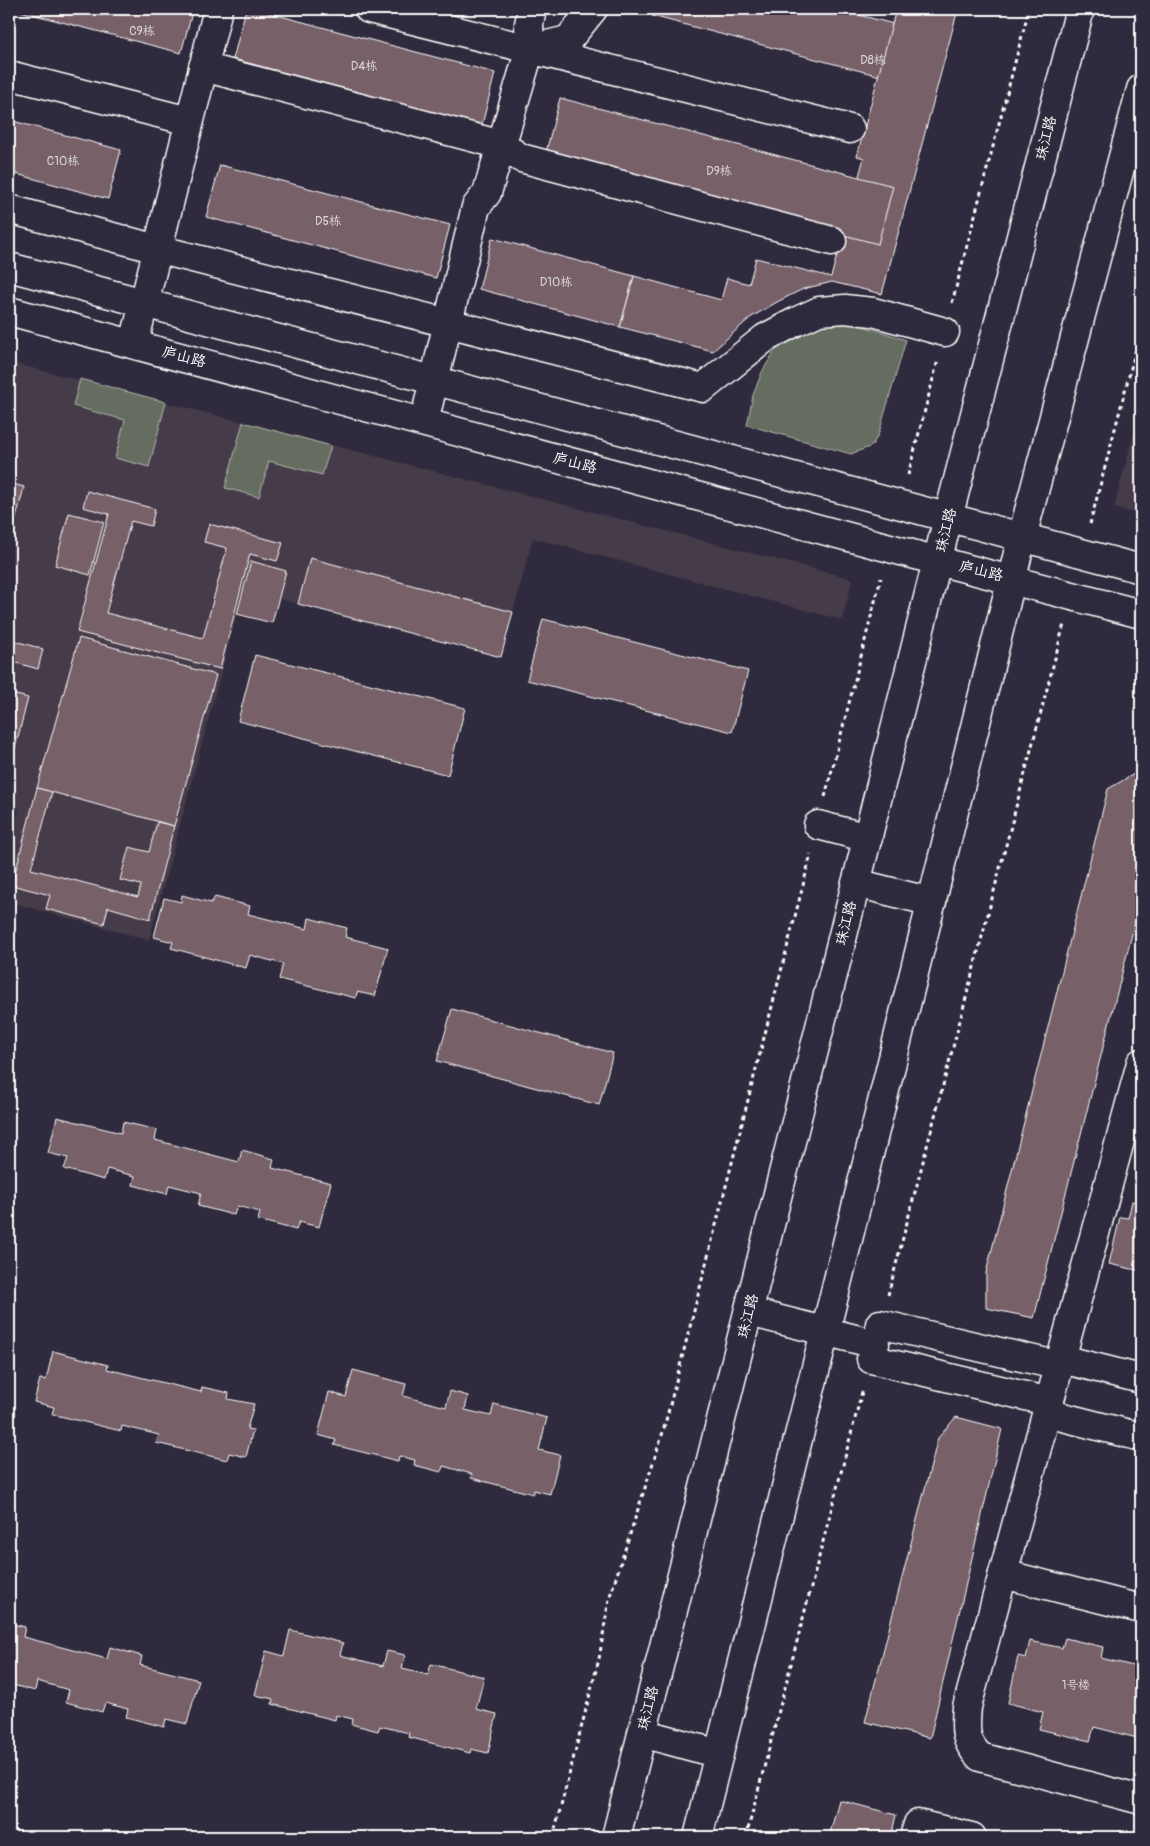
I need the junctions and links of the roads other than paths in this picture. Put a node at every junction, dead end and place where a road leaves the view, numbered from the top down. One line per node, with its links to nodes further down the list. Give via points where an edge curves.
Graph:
1 (218, 9): 7 (street)
2 (369, 9): 6 (street)
3 (532, 9): 6 (street)
4 (593, 9): 6 (street, via 568,40)
5 (1080, 9): 24 (street, 珠江路)
6 (530, 49): 11 (street); 12 (street)
7 (203, 67): 10 (street); 12 (street)
8 (9, 75): 10 (street)
9 (1141, 89): 25 (street)
10 (190, 121): 15 (street)
11 (850, 129)
12 (502, 145): 14 (street, via 521,158); 19 (street, via 487,192 476,208)
13 (9, 209): 15 (street)
14 (832, 241)
15 (157, 249): 17 (street); 19 (street)
16 (9, 267): 17 (street)
17 (144, 302): 21 (street); 22 (street)
18 (9, 311): 21 (street, 庐山路)
19 (447, 322): 20 (street, via 703,388 765,338 819,311 873,312); 22 (street)
20 (945, 332)
21 (134, 343): 23 (street, 庐山路)
22 (434, 378): 23 (street); 24 (street)
23 (424, 422): 26 (street, 庐山路)
24 (948, 518): 25 (street); 26 (street, 珠江路)
25 (1022, 537): 27 (street); 28 (street)
26 (938, 561): 28 (street, 庐山路); 31 (street, 珠江路)
27 (1141, 569)
28 (1012, 579): 29 (street, 庐山路); 33 (street)
29 (1141, 614)
30 (818, 825): 31 (street)
31 (868, 838): 32 (street, 珠江路)
32 (856, 883): 33 (street); 36 (street, 珠江路)
33 (932, 902): 37 (street)
34 (1141, 1063): 35 (street)
35 (1131, 1141): 39 (street)
36 (749, 1312): 37 (street); 45 (street, 珠江路)
37 (825, 1331): 38 (street); 46 (street)
38 (875, 1342): 39 (street); 41 (street)
39 (1061, 1362): 40 (street); 41 (street)
40 (1141, 1379)
41 (1049, 1407): 42 (street); 43 (street)
42 (1141, 1438)
43 (1003, 1574): 44 (street); 47 (street, via 967,1707 965,1727 970,1747 980,1757)
44 (1141, 1609)
45 (642, 1733): 46 (street); 48 (street, 珠江路)
46 (719, 1754): 49 (street)
47 (1141, 1800)
48 (616, 1837)
49 (698, 1837)
50 (914, 1837): 51 (street, via 918,1824)
51 (972, 1837)

